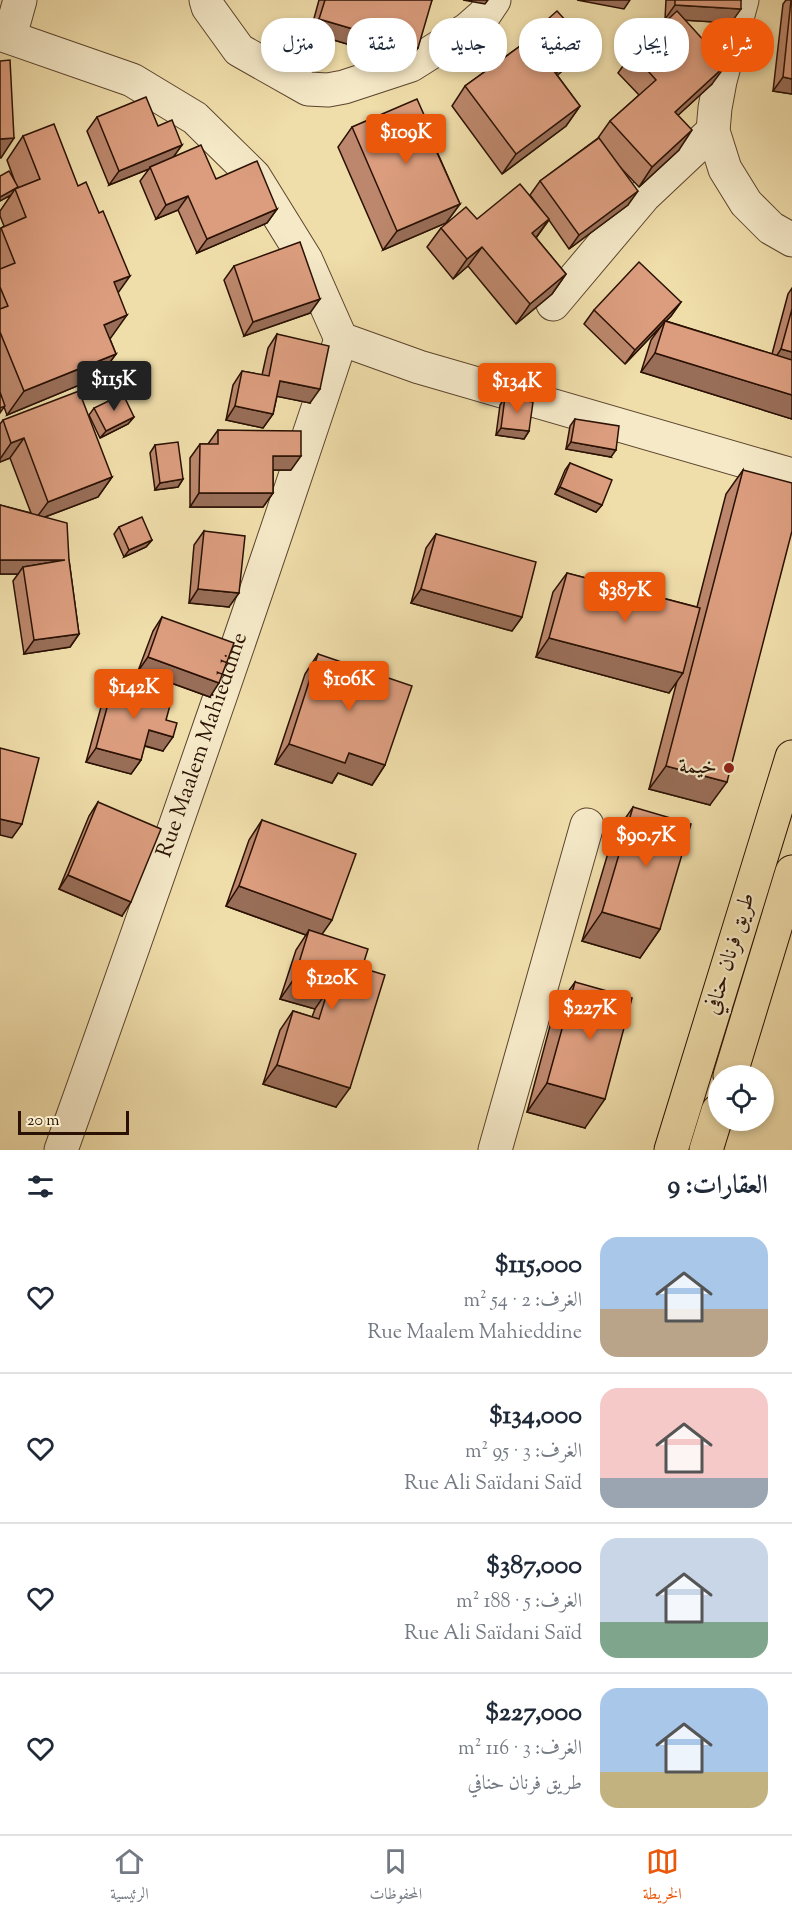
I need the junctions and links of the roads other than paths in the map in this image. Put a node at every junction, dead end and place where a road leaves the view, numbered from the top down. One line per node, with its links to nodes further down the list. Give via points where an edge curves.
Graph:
1 (20, 0): 5 (street)
2 (206, 0): 3 (street, via 239,50 308,89 328,90 411,65 468,29)
3 (494, 0)
4 (742, 0): 6 (street, via 720,81)
5 (5, 35): 9 (street, via 132,80 195,118 254,176 306,260)
6 (713, 131): 7 (street, via 725,170 746,202 771,228); 8 (street, via 644,196)
7 (792, 240)
8 (553, 304)
9 (341, 339): 10 (street, via 419,367); 16 (street, Rue Maalem Mahieddine, via 283,517)
10 (792, 475)
11 (792, 757): 18 (main road, طريق فرنان حنافي)
12 (587, 825): 17 (street)
13 (792, 872): 14 (main road, طريق فرنان حنافي)
14 (733, 1065)
15 (712, 1131): 19 (main road)
16 (61, 1150)
17 (495, 1150)
18 (671, 1150)
19 (706, 1150)

